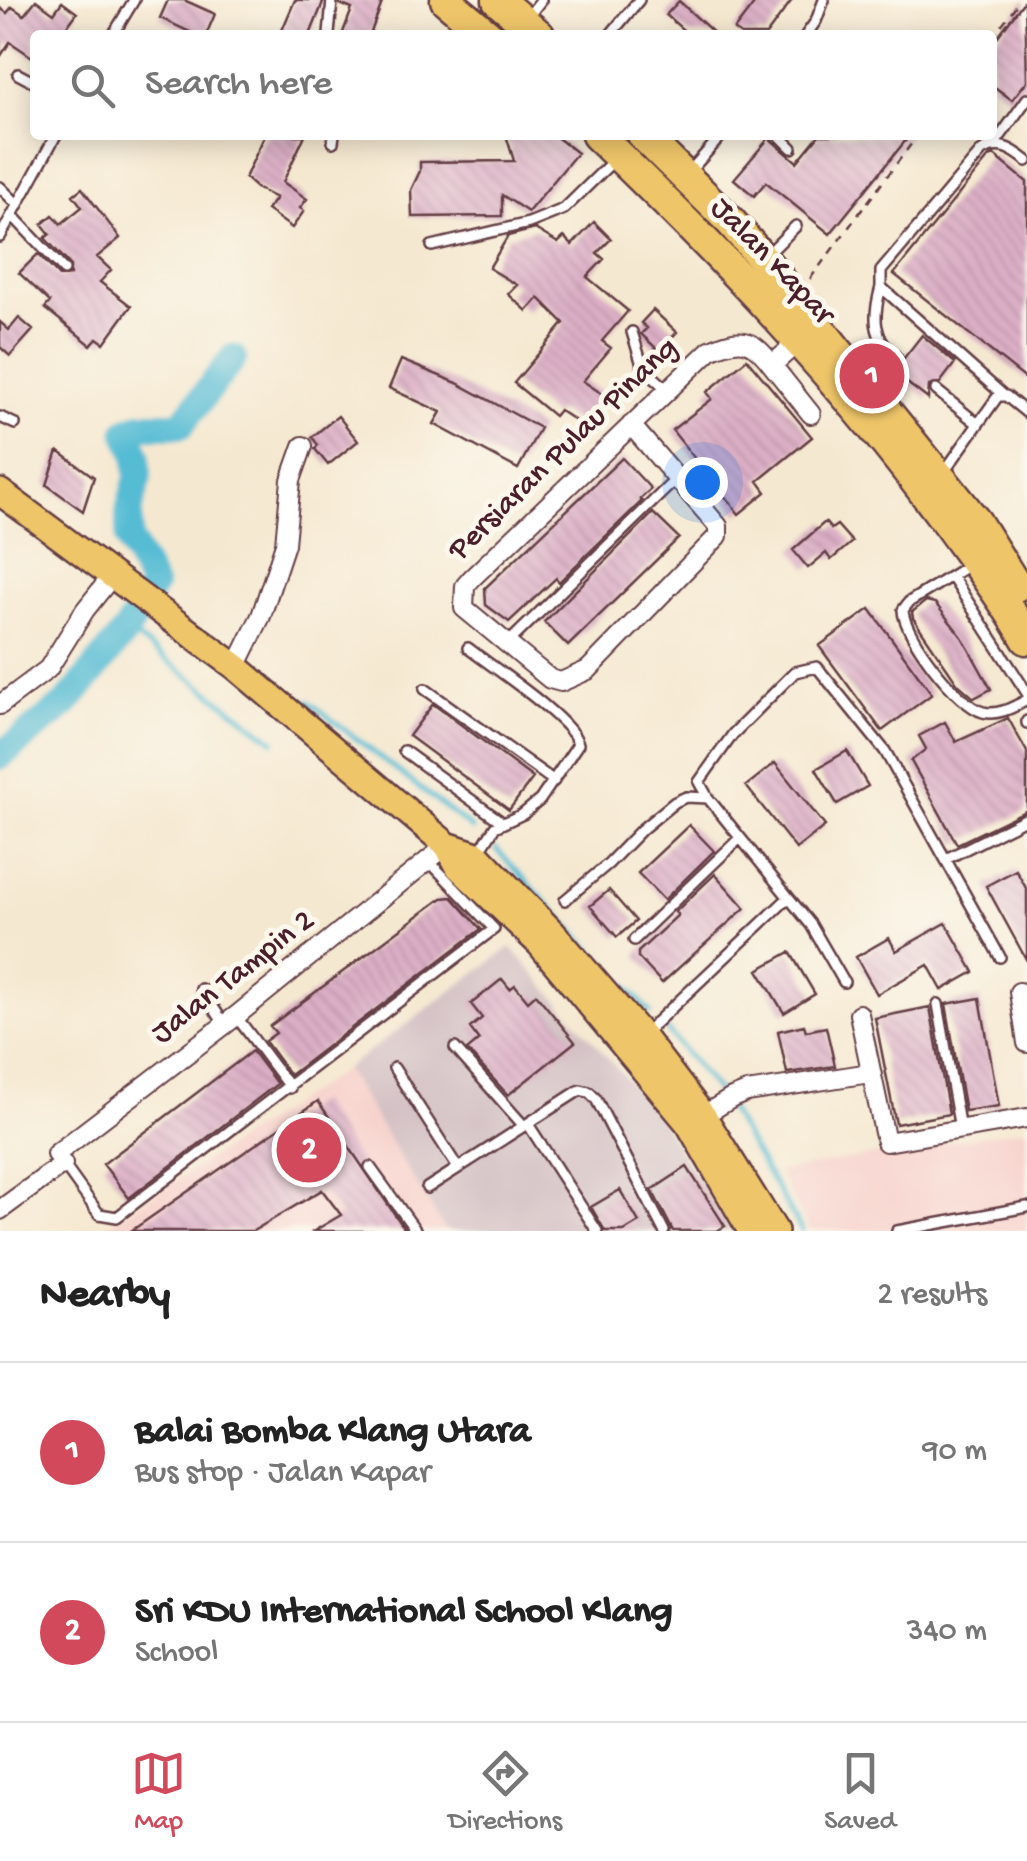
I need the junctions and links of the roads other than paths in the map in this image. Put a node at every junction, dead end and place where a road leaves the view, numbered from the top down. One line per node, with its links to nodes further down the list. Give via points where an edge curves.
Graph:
1 (134, 0): 8 (lane)
2 (332, 0): 9 (lane)
3 (446, 0): 10 (highway)
4 (498, 0): 7 (highway)
5 (639, 0): 11 (lane)
6 (824, 0): 12 (lane)
7 (529, 23)
8 (116, 30)
9 (329, 30)
10 (482, 30)
11 (614, 30)
12 (810, 30)
13 (18, 74): 14 (lane)
14 (30, 80)
15 (1027, 99): 21 (lane)
16 (53, 140): 26 (lane)
17 (648, 140): 24 (highway, Jalan Kapar)
18 (718, 140): 24 (lane)
19 (784, 140): 22 (lane)
20 (608, 145): 30 (lane, via 564,210); 35 (highway, Jalan Kapar)
21 (994, 145): 23 (lane); 33 (lane, via 880,271)
22 (792, 148)
23 (1027, 161)
24 (685, 177): 31 (highway, Jalan Kapar)
25 (0, 187): 26 (lane)
26 (17, 204): 27 (lane)
27 (12, 214): 29 (lane); 32 (lane)
28 (796, 226): 31 (lane)
29 (0, 238)
30 (432, 246)
31 (763, 259): 48 (highway, Jalan Kapar)
32 (64, 270)
33 (880, 287): 36 (lane, via 876,332); 40 (lane)
34 (632, 332): 38 (lane, via 643,368)
35 (799, 341): 37 (street); 51 (highway, Jalan Kapar, via 880,435)
36 (896, 358)
37 (772, 365): 38 (street, Persiaran Pulau Pinang, via 752,344 736,340 710,350); 42 (street)
38 (668, 390): 46 (street, Persiaran Pulau Pinang)
39 (936, 390): 45 (lane)
40 (1002, 394): 41 (lane); 45 (lane)
41 (1027, 413)
42 (811, 414)
43 (0, 418): 44 (lane)
44 (15, 424)
45 (978, 424): 48 (lane)
46 (632, 425): 49 (street); 55 (street, Persiaran Pulau Pinang, via 465,586 464,608)
47 (302, 446): 57 (street, via 291,480 286,544)
48 (940, 478): 53 (highway, Jalan Kapar)
49 (676, 479): 55 (lane); 55 (street, via 718,526 718,536 588,670 561,682 550,679)
50 (0, 492): 52 (main road)
51 (964, 569): 54 (highway, Jalan Kapar); 59 (lane); 59 (lane, via 909,602 907,631 966,704 995,713)
52 (119, 581): 57 (main road); 60 (street, via 85,610 48,669)
53 (1027, 603)
54 (1027, 639)
55 (507, 644)
56 (468, 648): 62 (lane, via 577,737)
57 (236, 667): 67 (main road)
58 (426, 689): 62 (lane)
59 (1027, 696)
60 (0, 705)
61 (404, 751): 65 (lane)
62 (554, 781): 65 (lane, via 524,814)
63 (708, 798): 66 (lane); 69 (lane, via 699,782 733,734 795,672 817,667 885,751); 71 (lane, via 675,802)
64 (1027, 818): 69 (lane)
65 (504, 823): 68 (lane)
66 (740, 838): 70 (lane); 72 (lane)
67 (438, 853): 68 (main road); 79 (street, Jalan Tampin 2); 85 (lane, via 494,929); 87 (main road, via 539,943)
68 (477, 855): 80 (main road)
69 (946, 860): 73 (lane)
70 (787, 899): 74 (lane); 80 (lane)
71 (565, 900)
72 (634, 940)
73 (1000, 957)
74 (844, 982)
75 (201, 988): 79 (lane)
76 (1019, 992): 81 (street)
77 (938, 1004): 89 (lane)
78 (859, 1014): 84 (street)
79 (230, 1020): 85 (lane); 90 (street, Jalan Tampin 2)
80 (642, 1036): 87 (main road)
81 (1027, 1044)
82 (456, 1048): 88 (lane)
83 (394, 1068): 92 (lane)
84 (870, 1073): 87 (street, via 747,1092); 89 (street, via 886,1142)
85 (290, 1088): 90 (lane, via 117,1217 99,1214)
86 (1027, 1118): 89 (street)
87 (696, 1120): 96 (main road); 101 (main road)
88 (526, 1125): 92 (lane); 98 (lane); 99 (lane, via 580,1090 596,1098)
89 (960, 1129)
90 (59, 1159): 95 (street, Jalan Tampin 2)
91 (370, 1167): 97 (lane)
92 (458, 1168): 93 (lane)
93 (427, 1188)
94 (1027, 1207): 102 (lane)
95 (0, 1210)
96 (739, 1219): 100 (main road)
97 (416, 1231)
98 (598, 1231)
99 (664, 1231)
100 (751, 1231)
101 (775, 1231)
102 (897, 1231)

